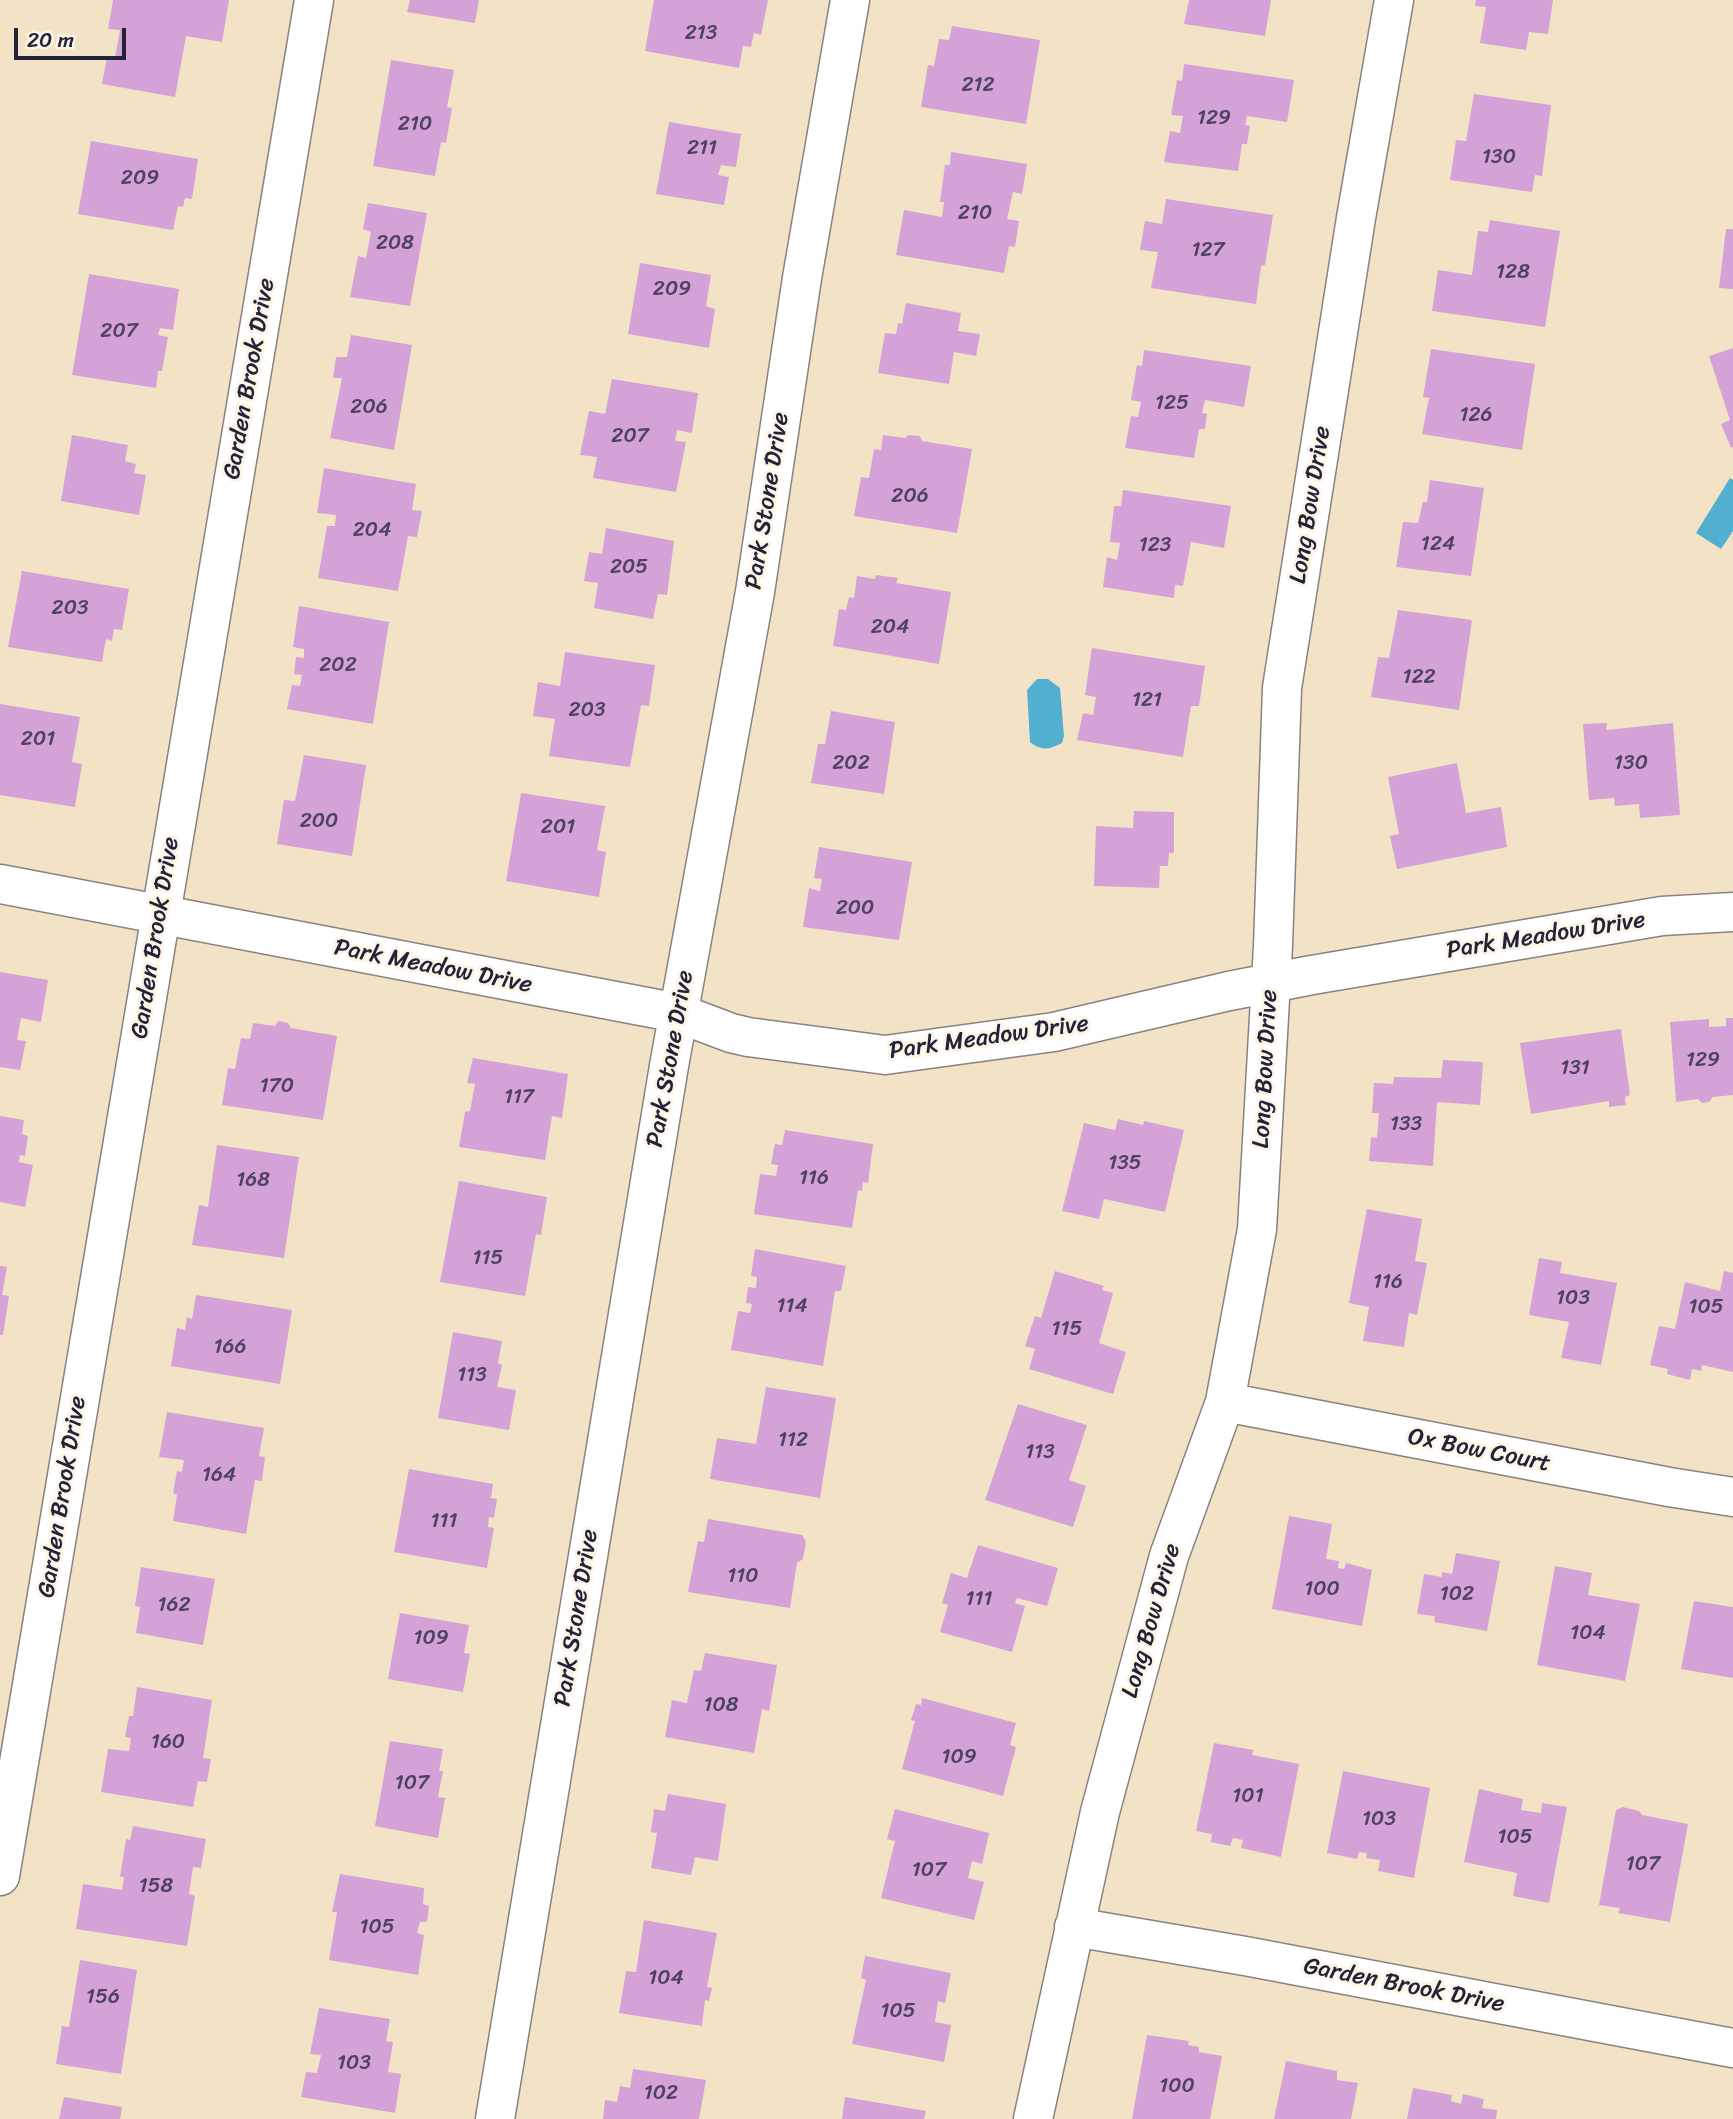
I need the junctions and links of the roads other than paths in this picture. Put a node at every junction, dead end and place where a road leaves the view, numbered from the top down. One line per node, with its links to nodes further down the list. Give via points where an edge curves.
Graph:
1 (314, 0): 6 (street, Garden Brook Drive)
2 (850, 0): 8 (street, Park Stone Drive, via 755,592)
3 (1394, 0): 7 (street, Long Bow Drive, via 1282,688)
4 (0, 884): 6 (street, Park Meadow Drive)
5 (1733, 912): 7 (street, Park Meadow Drive, via 1662,916)
6 (160, 915): 8 (street, Park Meadow Drive); 11 (street, Garden Brook Drive)
7 (1271, 982): 8 (street, Park Meadow Drive, via 1054,1032 885,1055 748,1037); 9 (street, Long Bow Drive, via 1257,1229)
8 (678, 1013): 14 (street, Park Stone Drive)
9 (1225, 1402): 10 (street, Ox Bow Court); 12 (street, Long Bow Drive, via 1169,1556)
10 (1733, 1497)
11 (0, 1876)
12 (1074, 1927): 13 (street, Garden Brook Drive); 15 (street, Long Bow Drive)
13 (1733, 2048)
14 (495, 2119)
15 (1033, 2119)

